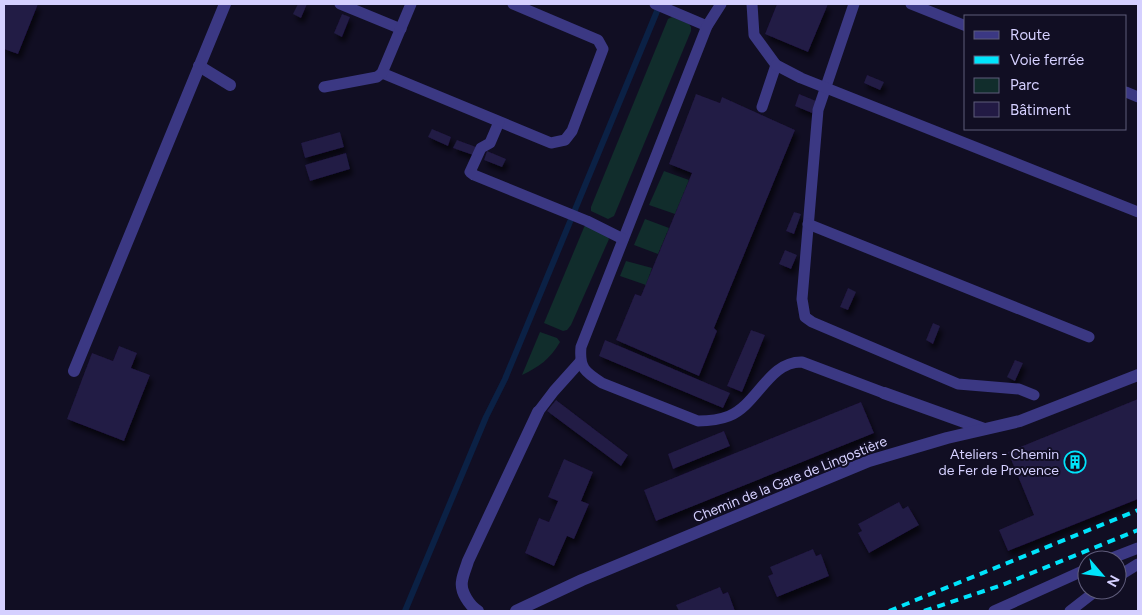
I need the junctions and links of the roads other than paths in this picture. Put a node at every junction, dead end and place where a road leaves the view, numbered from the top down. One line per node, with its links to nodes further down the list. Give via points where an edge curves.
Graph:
1 (225, 4): 14 (street)
2 (340, 4): 12 (lane)
3 (411, 4): 12 (lane)
4 (514, 4): 20 (lane, via 598,40 603,49 572,131 565,140 551,143)
5 (655, 4): 11 (lane)
6 (721, 4): 11 (lane)
7 (752, 4): 13 (lane, via 754,35)
8 (854, 4): 18 (lane)
9 (911, 4): 10 (lane)
10 (964, 25)
11 (707, 26): 23 (lane)
12 (401, 29): 15 (lane)
13 (776, 65): 18 (lane); 19 (lane)
14 (199, 66): 16 (street); 26 (street)
15 (382, 74): 17 (lane); 20 (lane)
16 (230, 85)
17 (324, 87)
18 (825, 87): 21 (lane); 22 (lane, via 818,110)
19 (762, 107)
20 (499, 122): 23 (lane, via 490,142 481,148 470,172)
21 (1138, 212)
22 (808, 224): 24 (lane); 29 (lane, via 802,299 804,317 958,384 1019,389)
23 (623, 238): 25 (lane, via 581,347)
24 (1089, 337)
25 (580, 362): 28 (lane, via 588,374 602,383 698,421 730,416 747,404 778,370 792,362 802,362); 30 (lane)
26 (74, 370)
27 (1138, 375): 31 (street, Chemin de la Gare de Lingostière, via 1020,421)
28 (884, 393): 31 (street)
29 (1034, 395)
30 (538, 412): 36 (street, via 461,582 465,597)
31 (984, 429): 37 (street, Chemin de la Gare de Lingostière, via 869,461 582,580)
32 (1138, 564): 33 (lane)
33 (1127, 571)
34 (1077, 574): 38 (lane)
35 (1084, 600): 39 (lane)
36 (478, 611)
37 (516, 611)
38 (994, 611)
39 (1070, 611)

